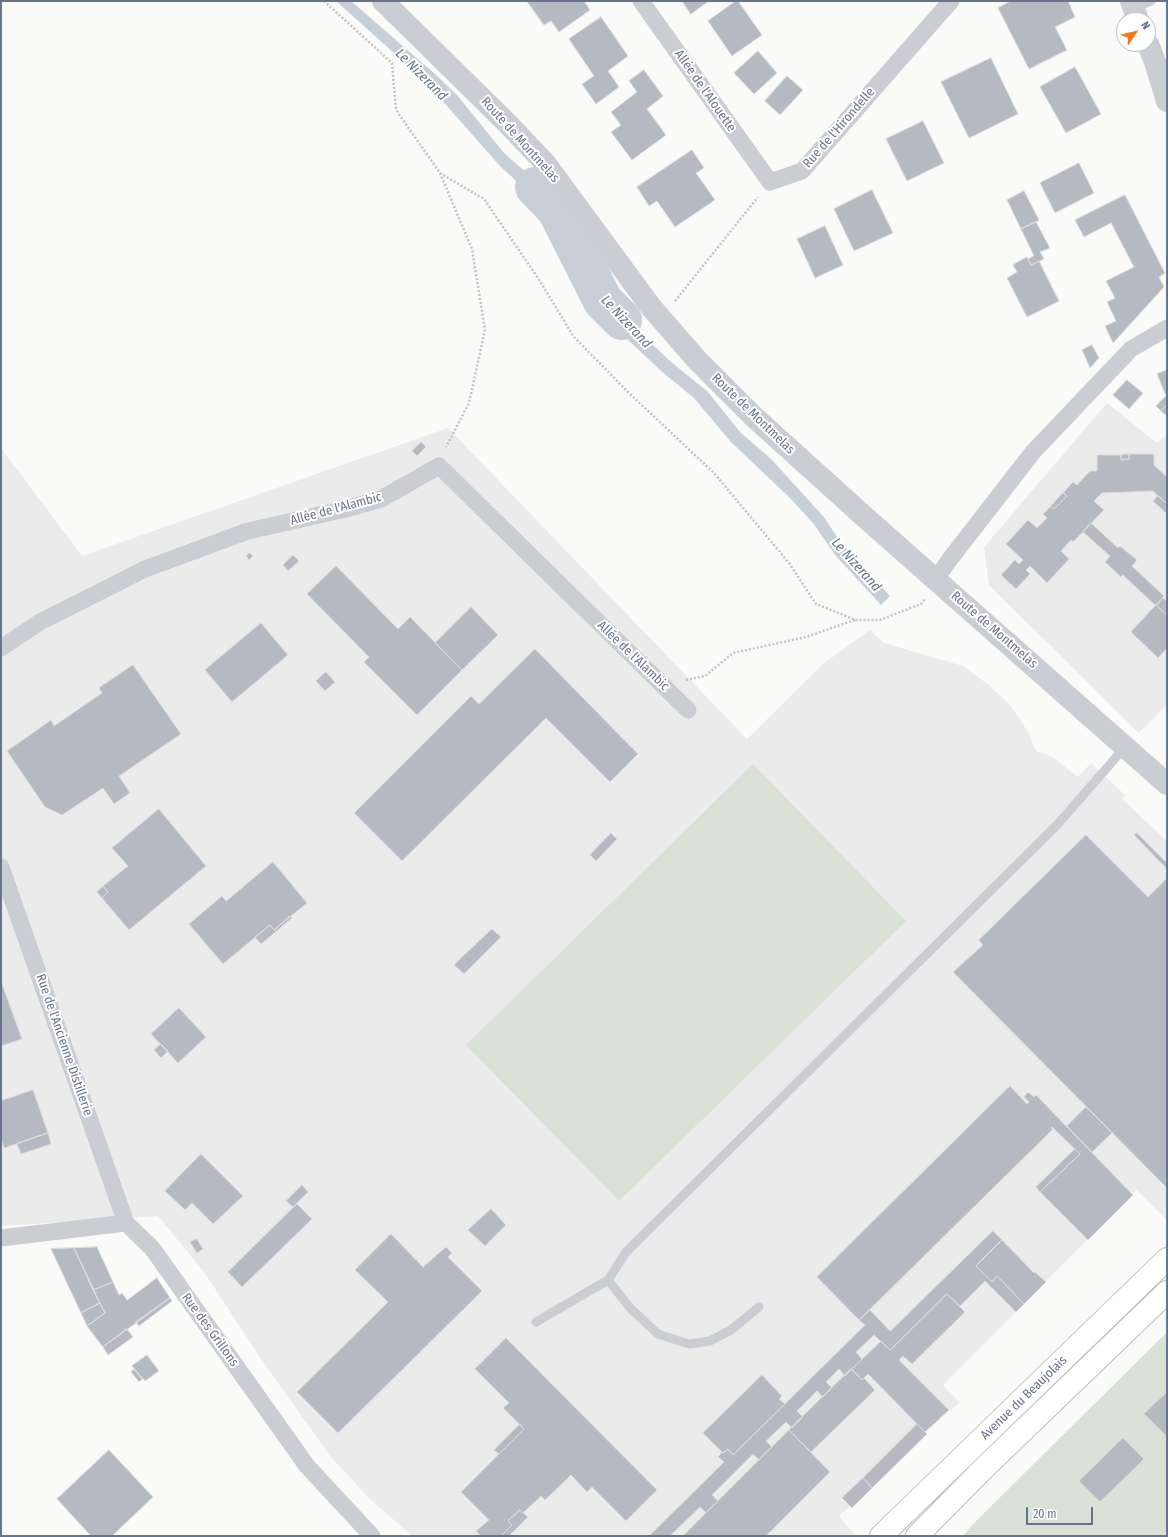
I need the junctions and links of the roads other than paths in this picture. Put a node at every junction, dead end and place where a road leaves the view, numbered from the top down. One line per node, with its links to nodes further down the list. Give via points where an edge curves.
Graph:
1 (383, 1): 8 (street, Route de Montmelas, via 545,163 661,319 697,360 754,417)
2 (641, 1): 6 (street, Allée de l'Alouette)
3 (951, 1): 6 (street, Rue de l'Hirondelle, via 802,171)
4 (1151, 52): 5 (street)
5 (1167, 101)
6 (770, 182)
7 (1167, 328): 8 (street, via 1131,348 1033,452)
8 (936, 579): 11 (street, Route de Montmelas)
9 (1, 648): 10 (street, Allée de l'Alambic, via 40,622 145,569 248,531 381,499 438,466)
10 (688, 710)
11 (1125, 747): 12 (street, Route de Montmelas); 17 (lane, via 1057,826 626,1252)
12 (1167, 784)
13 (1, 867): 14 (street, Rue de l'Ancienne Distillerie)
14 (126, 1223): 15 (street); 21 (street, Rue des Grillons, via 152,1248 307,1466)
15 (1, 1238)
16 (1167, 1259): 22 (main road, Avenue du Beaujolais)
17 (608, 1280): 19 (lane, via 630,1309 658,1334 689,1344 710,1342 731,1330); 20 (lane)
18 (1167, 1292): 23 (main road, Avenue du Beaujolais)
19 (759, 1307)
20 (536, 1322)
21 (372, 1536)
22 (881, 1536)
23 (917, 1536)

